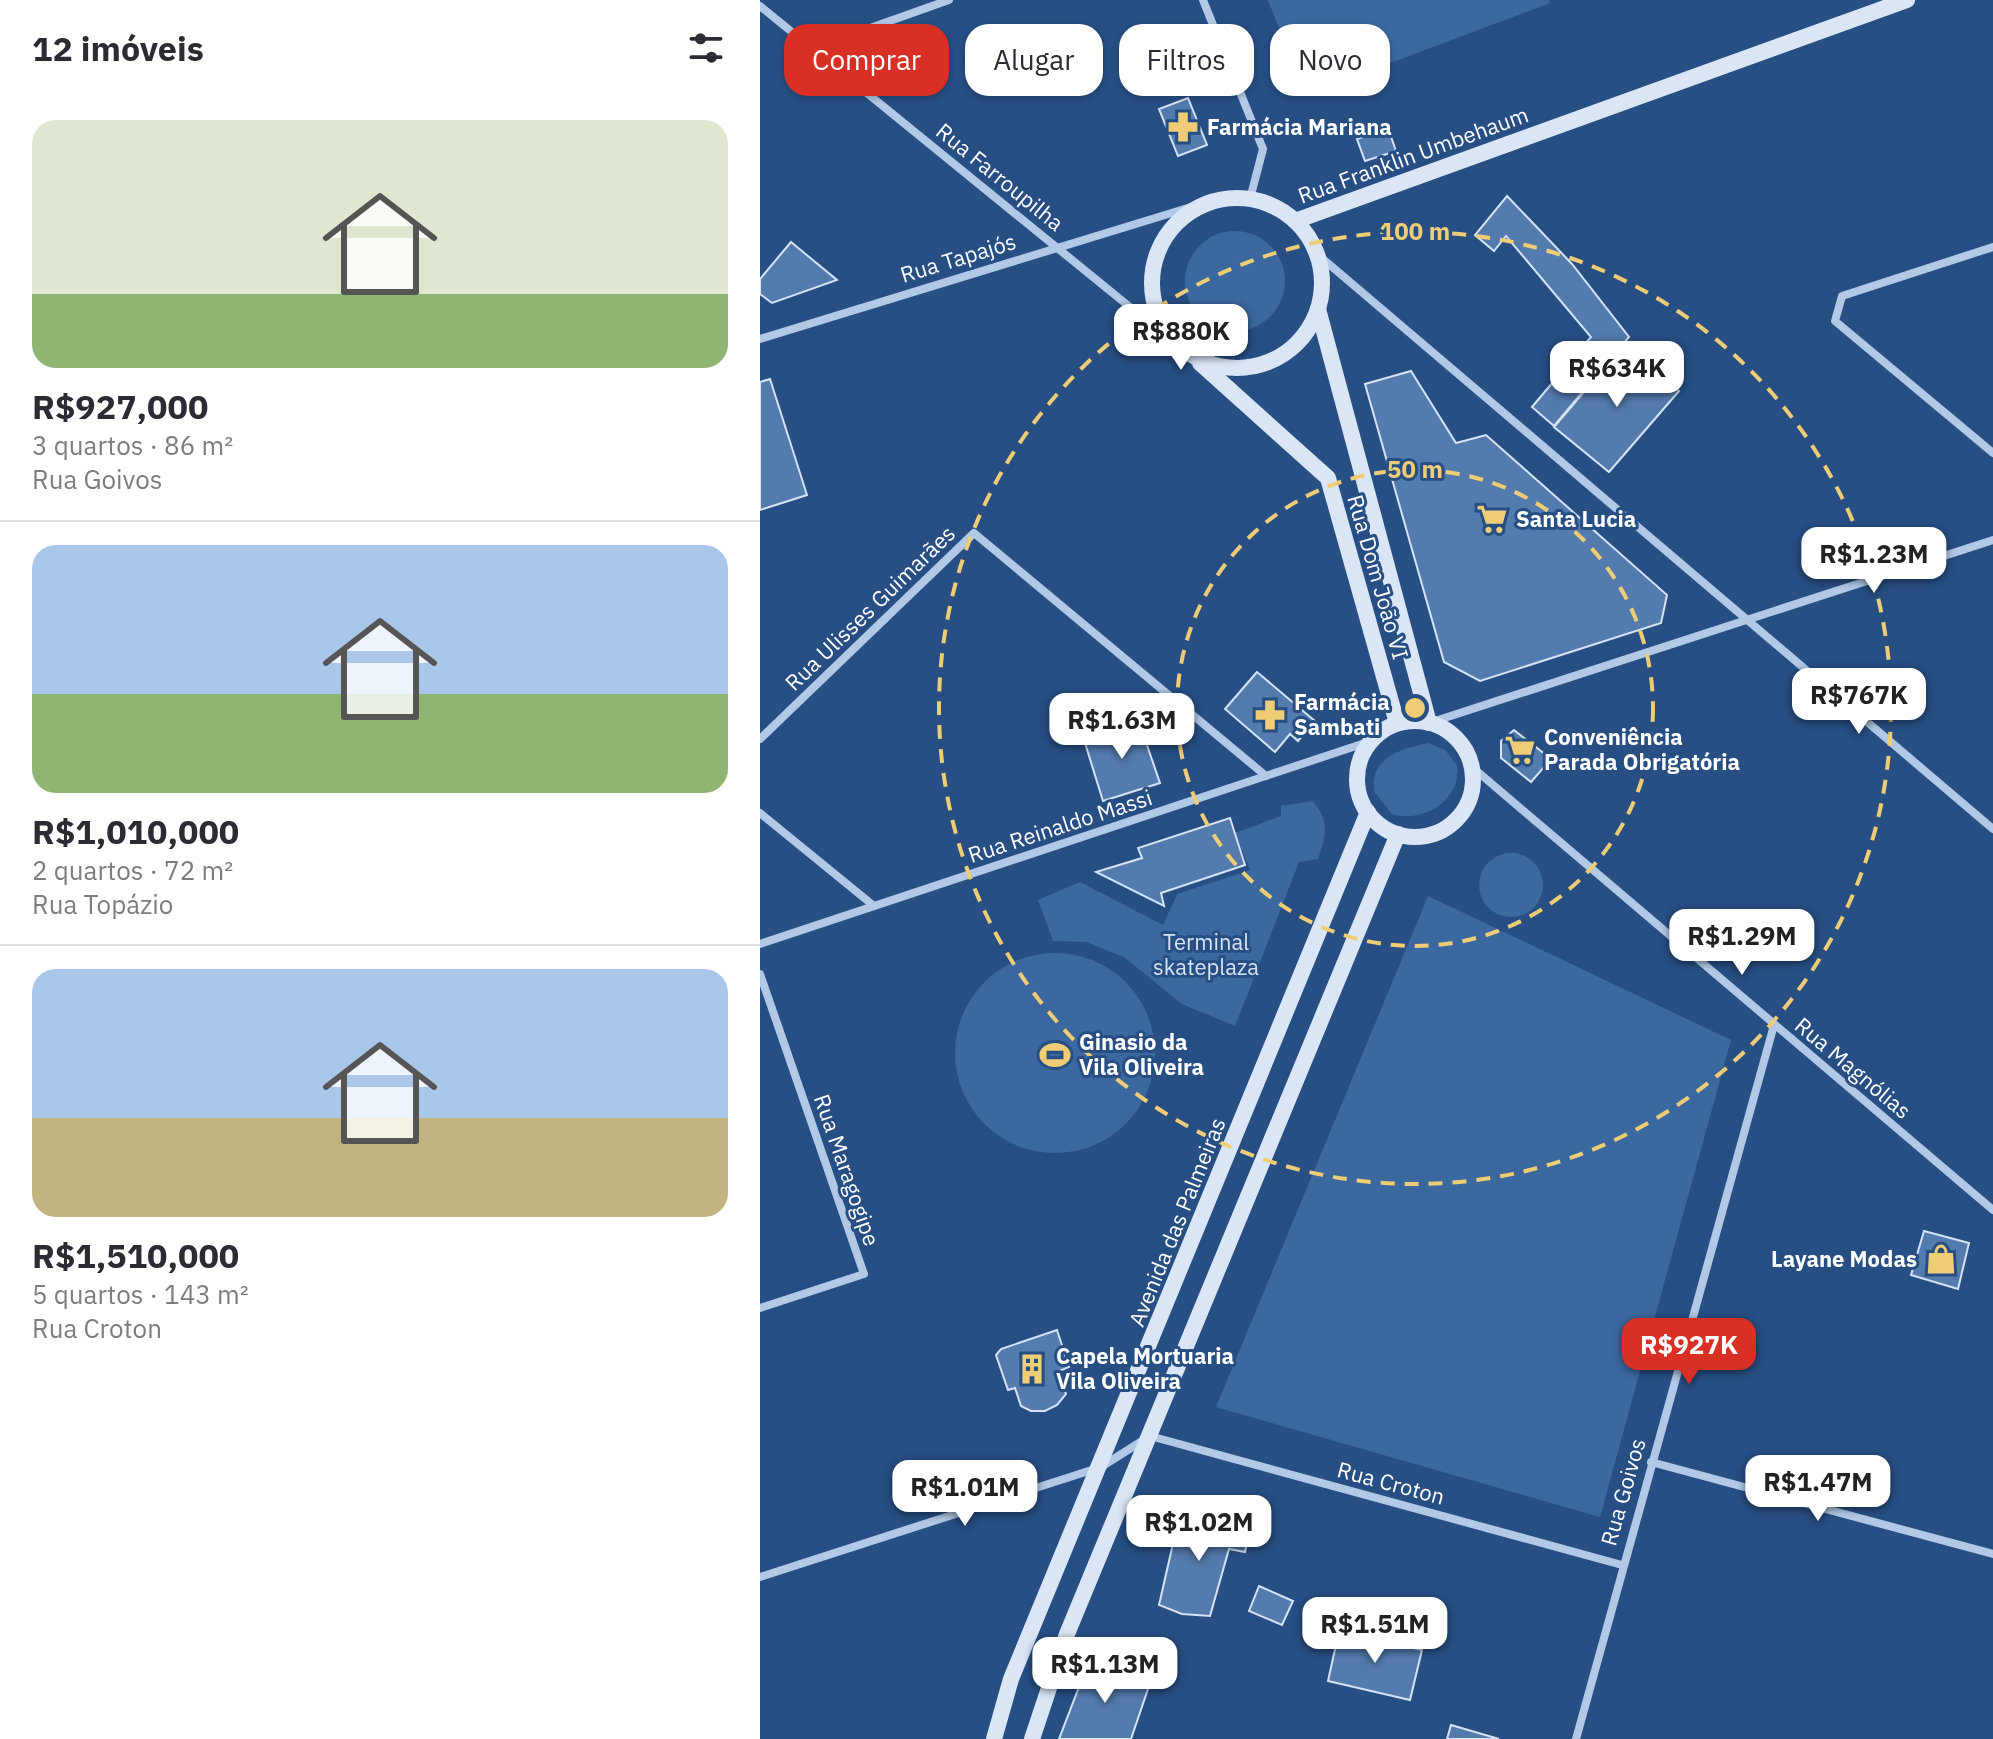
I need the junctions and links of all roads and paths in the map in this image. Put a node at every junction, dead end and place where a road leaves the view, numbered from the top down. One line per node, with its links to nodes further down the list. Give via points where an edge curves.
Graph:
1 (949, 0): 5 (street)
2 (1203, 0): 8 (street, via 1263,149)
3 (1907, 0): 10 (street, Rua Franklin Umbehaum)
4 (760, 6): 6 (street, Rua Farroupilha)
5 (881, 24)
6 (784, 26)
7 (869, 96): 11 (street, Rua Farroupilha)
8 (1250, 199): 9 (street); 10 (street, via 1282,210)
9 (1214, 200): 11 (street, Rua Tapajós); 16 (street, via 1175,223 1153,263 1153,299 1167,333)
10 (1295, 221): 13 (street)
11 (1057, 247): 15 (street, Rua Tapajós); 16 (street, Rua Farroupilha)
12 (1993, 247): 17 (street, via 1842,296 1835,321)
13 (1317, 254): 14 (street, via 1322,272); 19 (street)
14 (1318, 309): 16 (street, via 1299,342 1267,363 1230,368); 21 (street, Rua Dom João VI)
15 (761, 338)
16 (1186, 351): 20 (street, Rua Dom João VI, via 1328,478)
17 (1993, 453)
18 (1993, 540): 19 (street)
19 (1745, 619): 21 (street); 28 (street)
20 (1397, 723): 21 (street); 23 (street)
21 (1429, 723): 24 (street, via 1457,738)
22 (760, 739): 25 (street, Rua Ulisses Guimarães, via 974,533)
23 (1371, 741): 25 (street, Rua Reinaldo Massi); 26 (street, via 1357,777)
24 (1472, 767): 29 (street, via 1469,801 1448,827 1432,834); 33 (street, Rua Magnólias)
25 (1266, 776): 30 (street, Rua Reinaldo Massi)
26 (1368, 812): 29 (street); 38 (street, Avenida das Palmeiras)
27 (760, 813): 30 (street)
28 (1993, 829)
29 (1398, 834): 36 (street)
30 (874, 906): 31 (street, Rua Reinaldo Massi)
31 (760, 944)
32 (760, 974): 35 (street, Rua Maragogipe, via 864,1274)
33 (1774, 1025): 34 (street, Rua Magnólias); 37 (street, Rua Goivos)
34 (1993, 1210)
35 (760, 1308)
36 (1150, 1436): 38 (street); 40 (street, Rua Croton); 43 (street, via 1067,1634)
37 (1651, 1462): 39 (street); 40 (street, Rua Goivos)
38 (1101, 1467): 41 (street); 42 (street, Avenida das Palmeiras, via 1011,1679)
39 (1993, 1554)
40 (1622, 1565): 44 (street, Rua Goivos)
41 (760, 1577)
42 (994, 1739)
43 (1032, 1739)
44 (1576, 1739)

